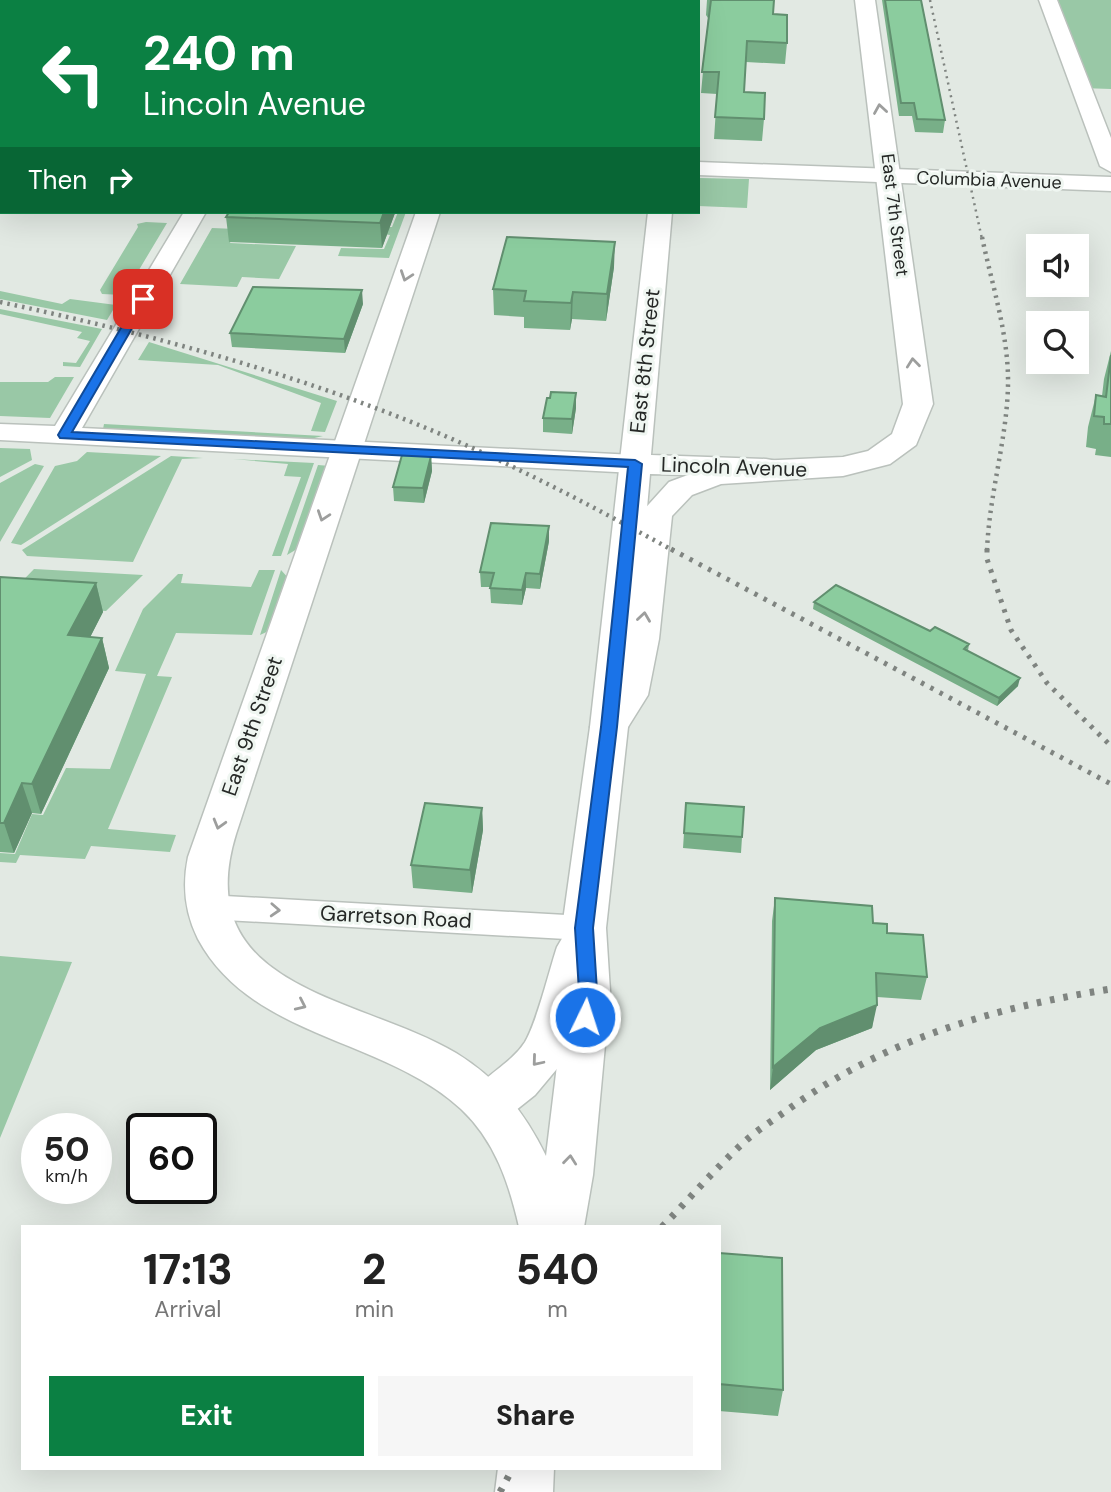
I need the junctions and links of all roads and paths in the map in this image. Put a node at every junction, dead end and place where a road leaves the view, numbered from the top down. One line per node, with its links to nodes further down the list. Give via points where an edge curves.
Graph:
1 (865, 0): 5 (main road, East 7th Street, one-way to 1)
2 (1048, 0): 3 (street)
3 (1111, 166)
4 (700, 168): 5 (street, Columbia Avenue)
5 (890, 176): 6 (street, Columbia Avenue); 10 (main road, East 7th Street, one-way to 5, via 918,404)
6 (1111, 184)
7 (194, 214): 12 (street)
8 (427, 214): 13 (main road, East 9th Street, one-way to 13)
9 (660, 214): 14 (main road, East 8th Street)
10 (911, 429): 15 (main road, Lincoln Avenue, via 896,446 858,465 826,470)
11 (0, 432): 12 (street, Lincoln Avenue)
12 (64, 435): 13 (street, Lincoln Avenue)
13 (345, 451): 14 (street, Lincoln Avenue); 17 (main road, East 9th Street, one-way to 17, via 220,821 204,888)
14 (635, 464): 15 (main road, Lincoln Avenue); 16 (main road, East 8th Street)
15 (766, 468): 16 (main road, one-way to 15, via 629,695 641,639 656,514 662,503 698,480)
16 (609, 727): 18 (main road, East 8th Street)
17 (207, 907): 18 (street, Garretson Road, one-way to 18); 19 (main road, East 9th Street, one-way to 19, via 226,953 254,980 309,1009 427,1059)
18 (584, 928): 19 (main road, East 8th Street, one-way to 19, via 570,984 545,1051); 21 (main road, East 8th Street, one-way to 18, via 588,991)
19 (488, 1105): 20 (main road, via 523,1160)
20 (543, 1225)
21 (559, 1225)
22 (526, 1470): 23 (main road)
23 (524, 1492)

